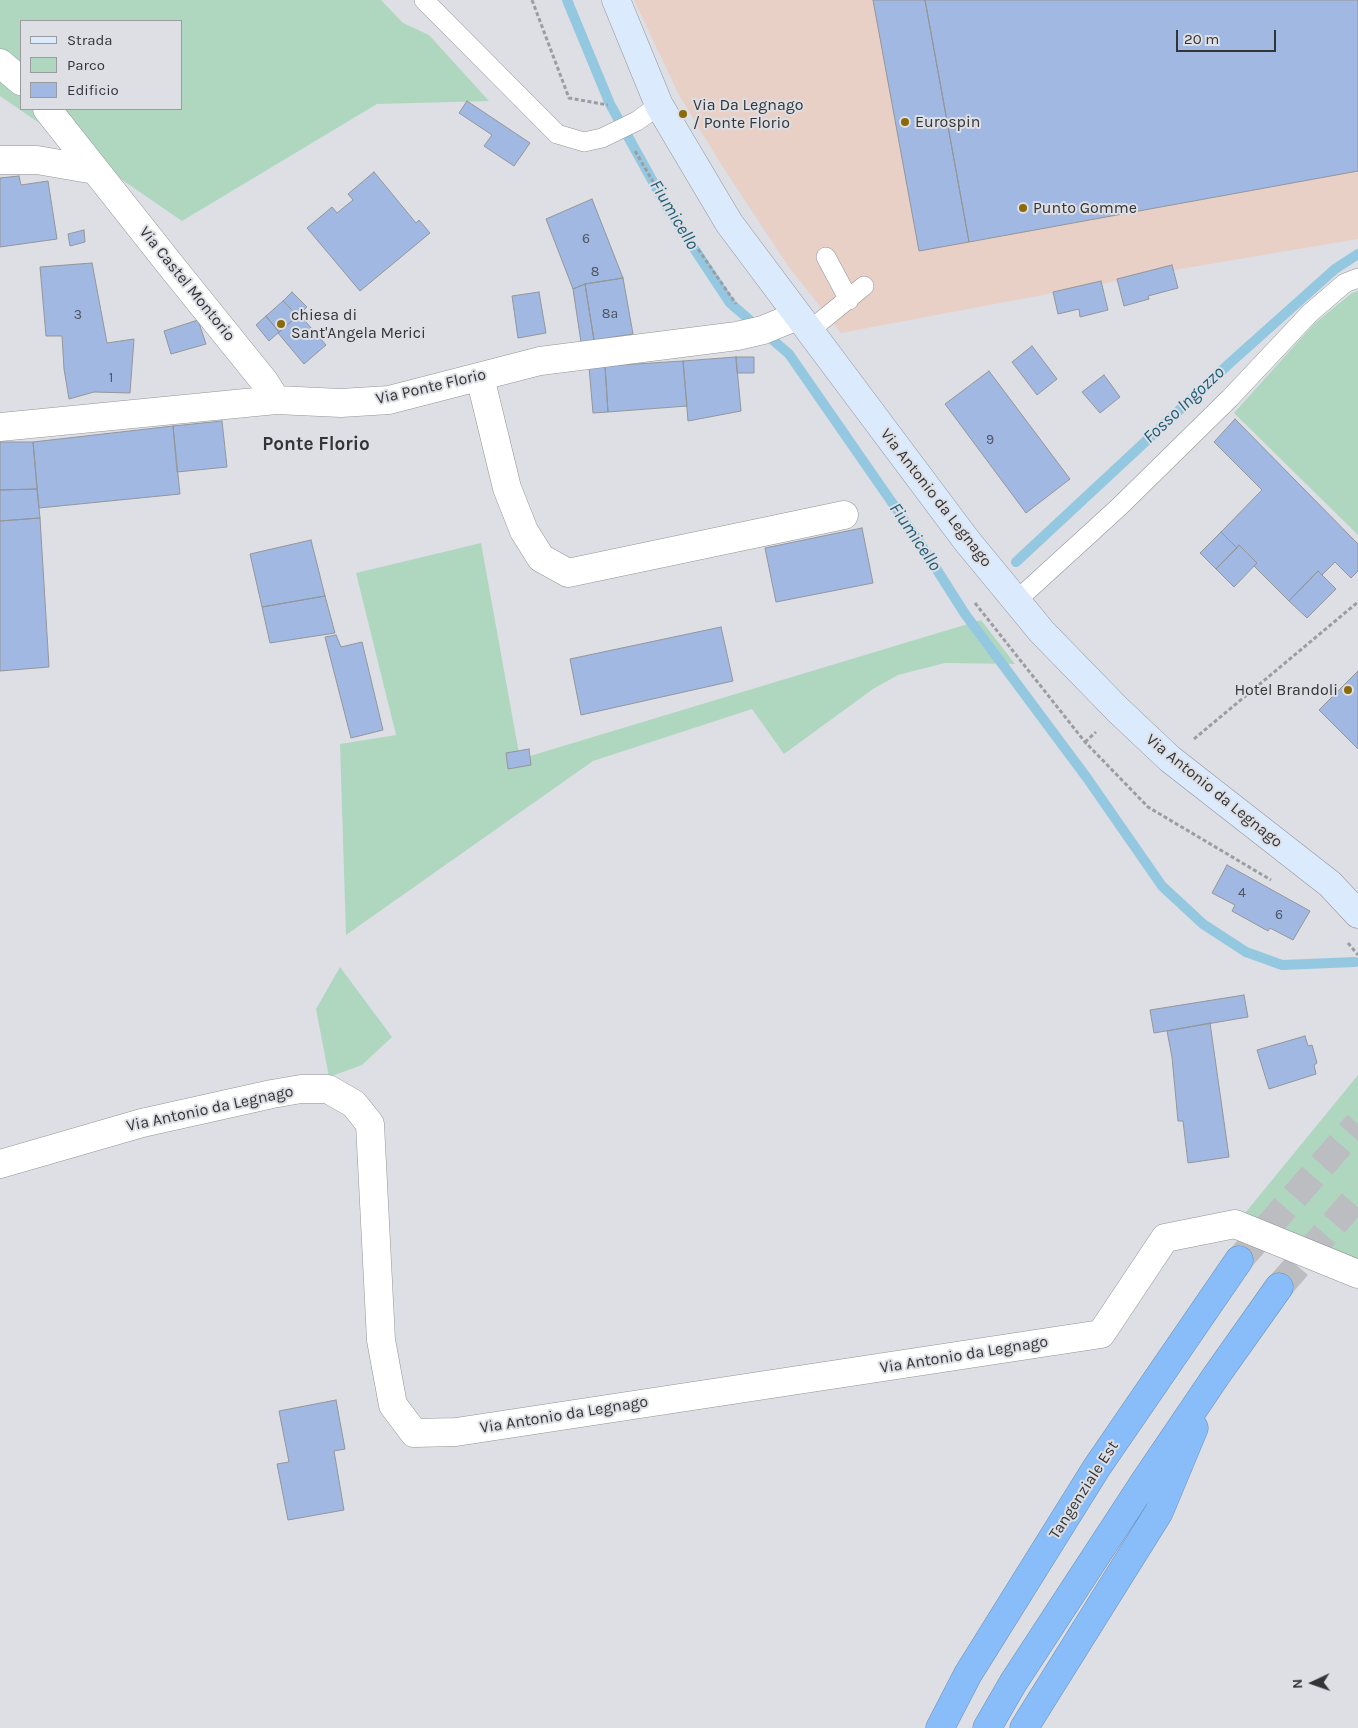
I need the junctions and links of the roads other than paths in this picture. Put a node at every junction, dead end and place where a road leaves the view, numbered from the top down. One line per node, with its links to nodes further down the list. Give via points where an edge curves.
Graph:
1 (424, 0): 5 (lane, via 558,134 584,142 602,138)
2 (616, 0): 5 (street, Via Antonio da Legnago)
3 (0, 63): 4 (street)
4 (20, 80)
5 (659, 105): 13 (street, Via Antonio da Legnago)
6 (48, 110): 8 (street, Via Castel Montorio)
7 (0, 160): 8 (street, via 37,160)
8 (95, 170): 15 (street, Via Castel Montorio)
9 (826, 257): 12 (lane)
10 (1358, 278): 18 (lane, via 1345,283 1310,313 1216,412)
11 (864, 286): 12 (lane)
12 (848, 300): 13 (lane)
13 (787, 325): 14 (street, Via Ponte Florio, via 737,336 540,361); 18 (street, Via Antonio da Legnago)
14 (480, 377): 15 (street, Via Ponte Florio, via 389,400 341,403); 17 (street, via 507,488 524,531 541,558 568,573)
15 (276, 400): 16 (street, Via Ponte Florio)
16 (0, 427)
17 (844, 515)
18 (1016, 601): 19 (street, Via Antonio da Legnago, via 1118,710 1170,759 1330,884)
19 (1358, 914)
20 (0, 1164): 22 (street, Via Antonio da Legnago, via 142,1123 301,1089 328,1090 354,1104 370,1124 381,1340 393,1405 414,1433 456,1432 1101,1334 1165,1238 1235,1224)
21 (1240, 1260): 25 (highway, Tangenziale Est, via 1097,1467 968,1674)
22 (1358, 1274)
23 (1279, 1287): 24 (highway)
24 (1216, 1376): 26 (highway, via 1012,1683); 27 (highway, via 1160,1512)
25 (940, 1728)
26 (987, 1728)
27 (1024, 1728)

